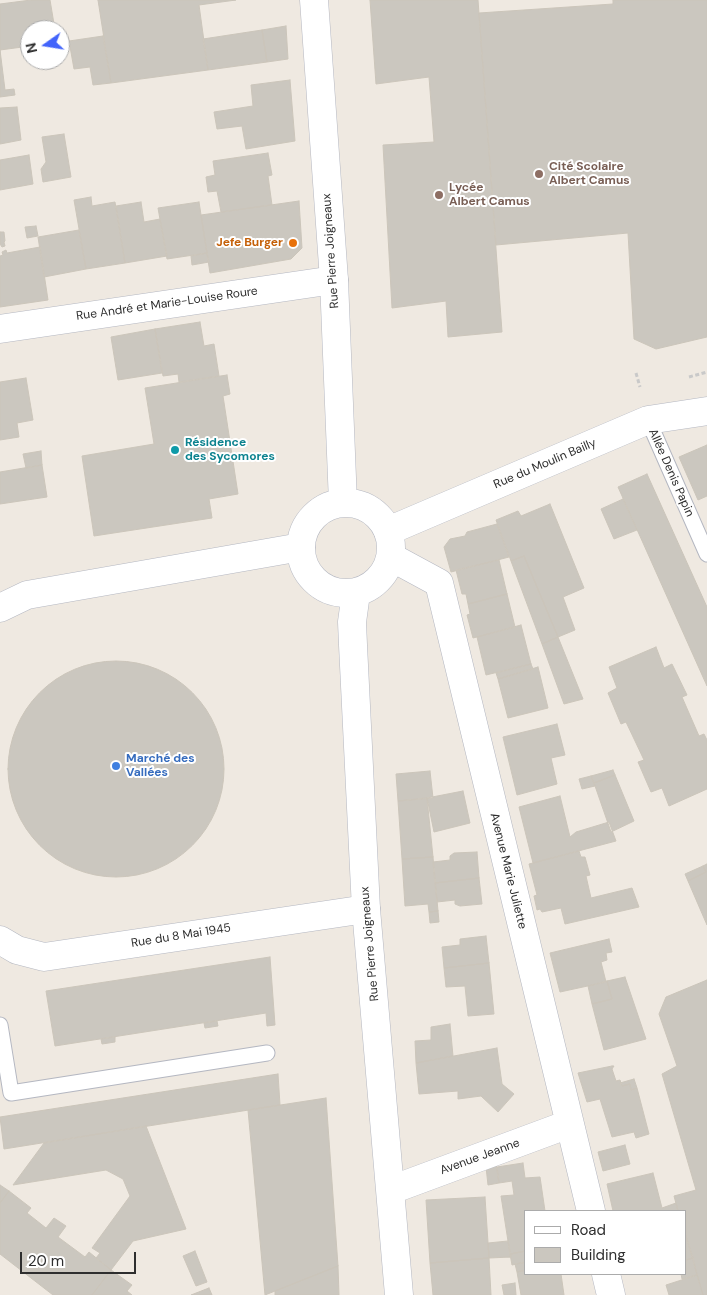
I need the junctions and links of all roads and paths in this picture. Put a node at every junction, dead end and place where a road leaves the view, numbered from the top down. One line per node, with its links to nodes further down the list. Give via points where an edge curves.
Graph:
1 (314, 0): 2 (street, Rue Pierre Joigneaux)
2 (334, 280): 3 (street, Rue André et Marie-Louise Roure); 6 (street, Rue Pierre Joigneaux)
3 (0, 329)
4 (707, 411): 5 (street, Rue du Moulin Bailly)
5 (648, 420): 7 (street, Rue du Moulin Bailly); 9 (lane, Allée Denis Papin)
6 (342, 503): 7 (street, via 359,505 373,512 384,524); 8 (street, via 319,512 304,534)
7 (389, 544): 10 (street, via 386,570 379,580); 16 (street, Avenue Marie Juliette, via 438,583)
8 (302, 547): 10 (street, via 302,558 313,579 332,592); 11 (street, via 28,595)
9 (707, 554)
10 (356, 593): 12 (street, Rue Pierre Joigneaux, via 352,638)
11 (0, 608)
12 (366, 909): 13 (street, Rue du 8 Mai 1945, via 44,957); 17 (street, Rue Pierre Joigneaux)
13 (2, 947)
14 (0, 1025): 15 (lane, via 11,1093)
15 (267, 1053)
16 (569, 1124): 17 (street, Avenue Jeanne); 18 (street, Avenue Marie Juliette)
17 (391, 1190): 20 (street, Rue Pierre Joigneaux)
18 (591, 1210)
19 (606, 1275): 21 (street)
20 (399, 1295)
21 (611, 1295)

